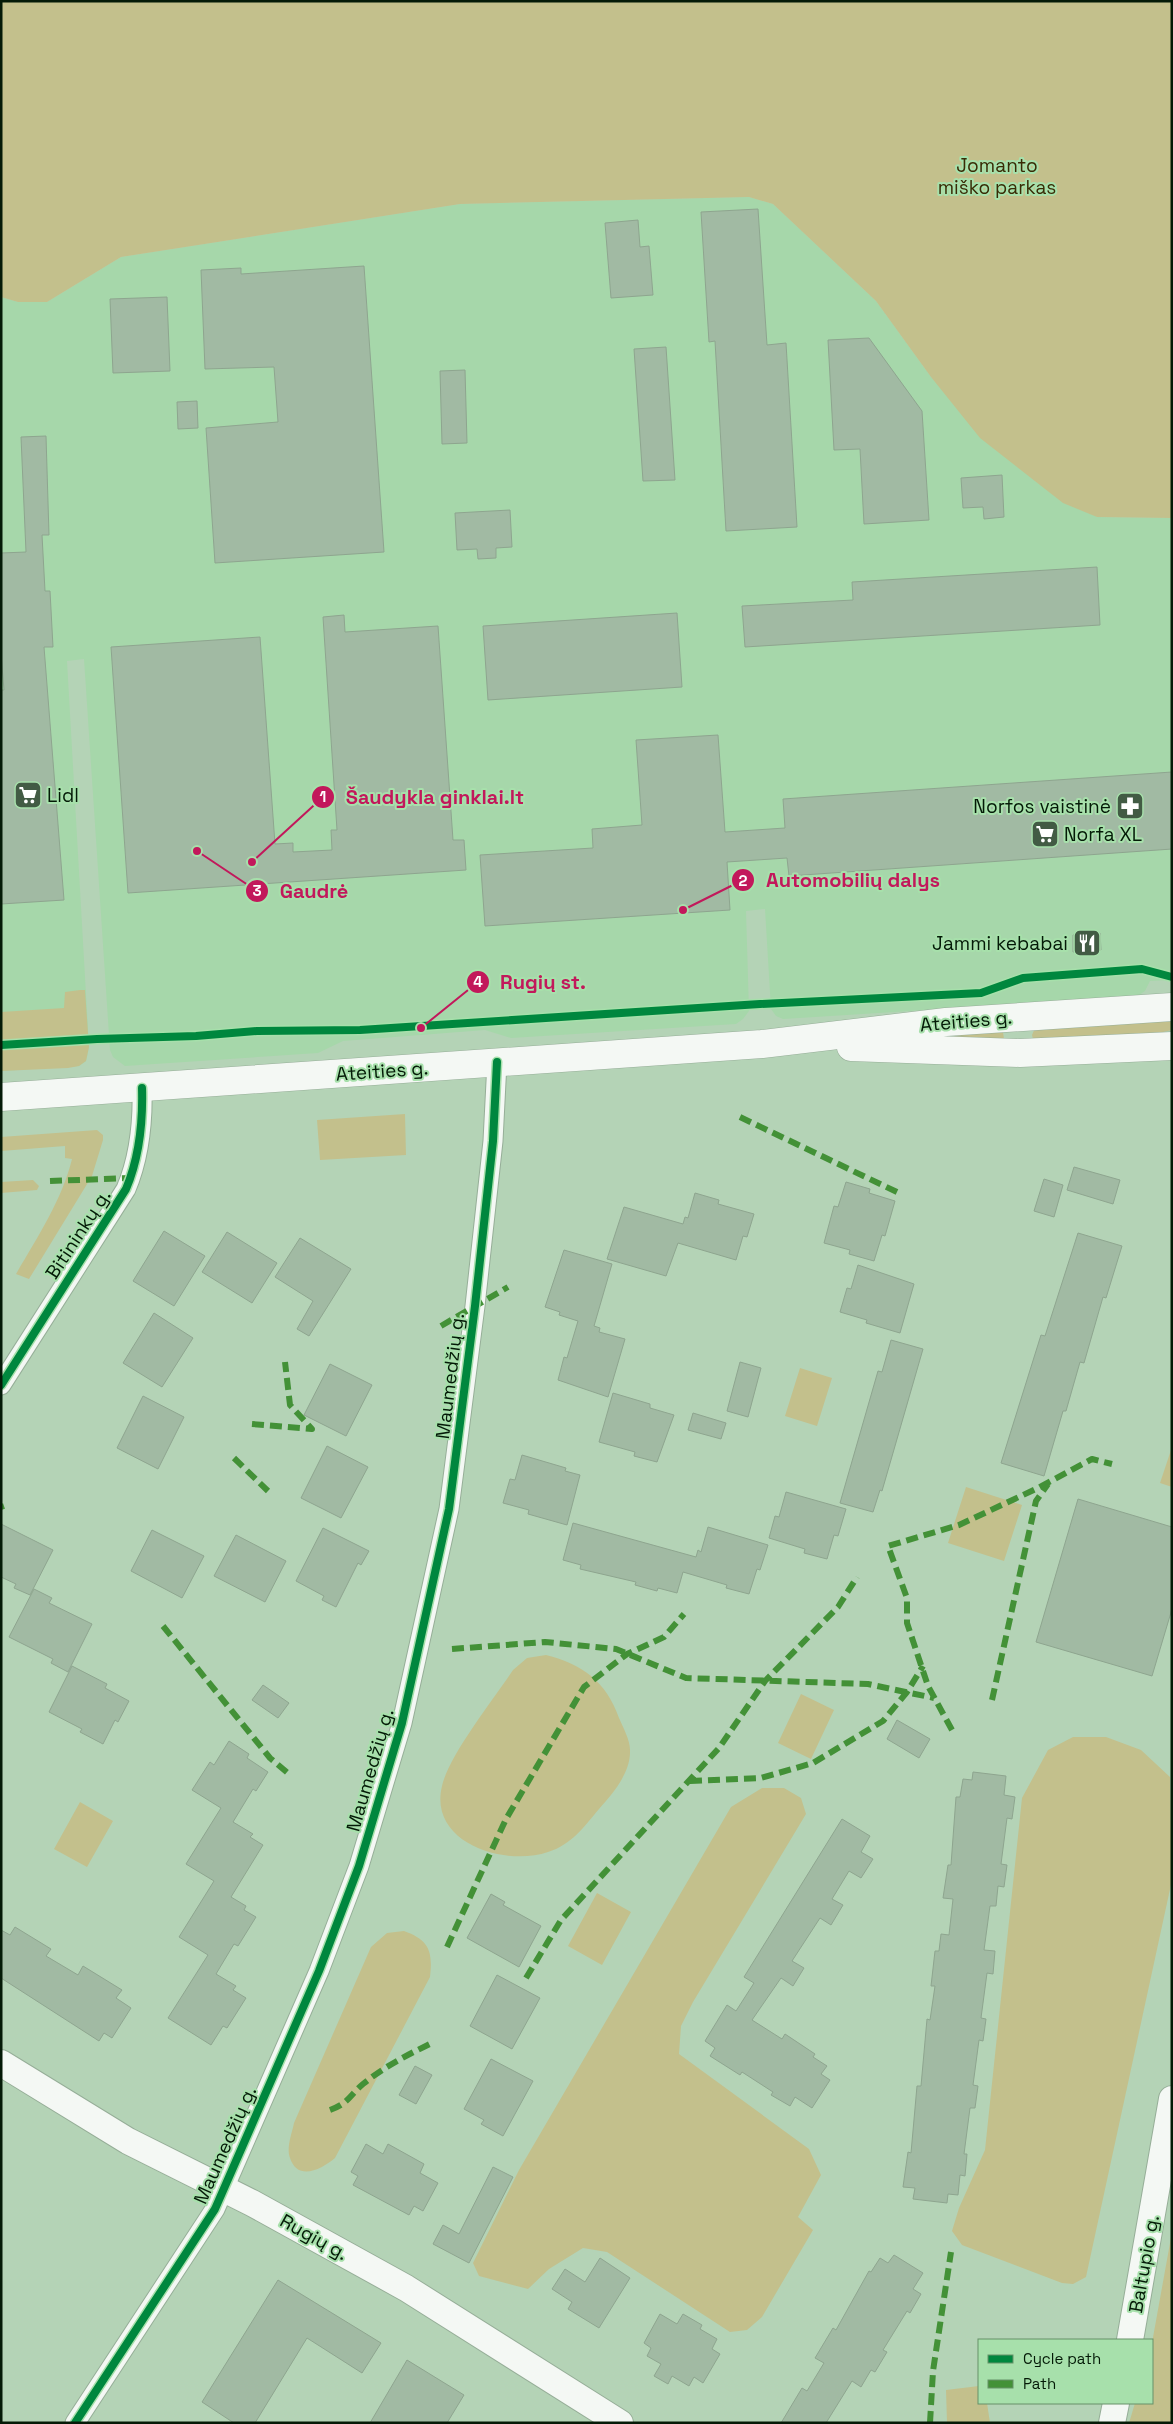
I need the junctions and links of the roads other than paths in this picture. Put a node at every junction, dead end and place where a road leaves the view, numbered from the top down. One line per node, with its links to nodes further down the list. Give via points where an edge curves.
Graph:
1 (1172, 1007): 2 (main road, Ateities g.)
2 (1025, 1016): 3 (main road, Ateities g.); 5 (main road, via 1020,1028)
3 (762, 1044): 5 (main road, Ateities g.); 6 (main road, Ateities g.)
4 (1172, 1046): 5 (main road, Ateities g.)
5 (1020, 1053)
6 (497, 1062): 7 (main road, Ateities g.); 12 (street, Maumedžių g., via 491,1157 452,1491 402,1723 358,1866 322,1963)
7 (142, 1088): 8 (main road, Ateities g.); 9 (street, Bitininkų g., via 143,1123 126,1189)
8 (1, 1097)
9 (1, 1385)
10 (1, 2063): 12 (street, Rugių g., via 128,2141)
11 (1172, 2099): 13 (street, Baltupio g.)
12 (224, 2189): 15 (street, Maumedžių g., via 205,2226); 16 (street, Rugių g., via 406,2288)
13 (1130, 2339)
14 (1116, 2404): 17 (street)
15 (75, 2423)
16 (620, 2423)
17 (1112, 2423)

